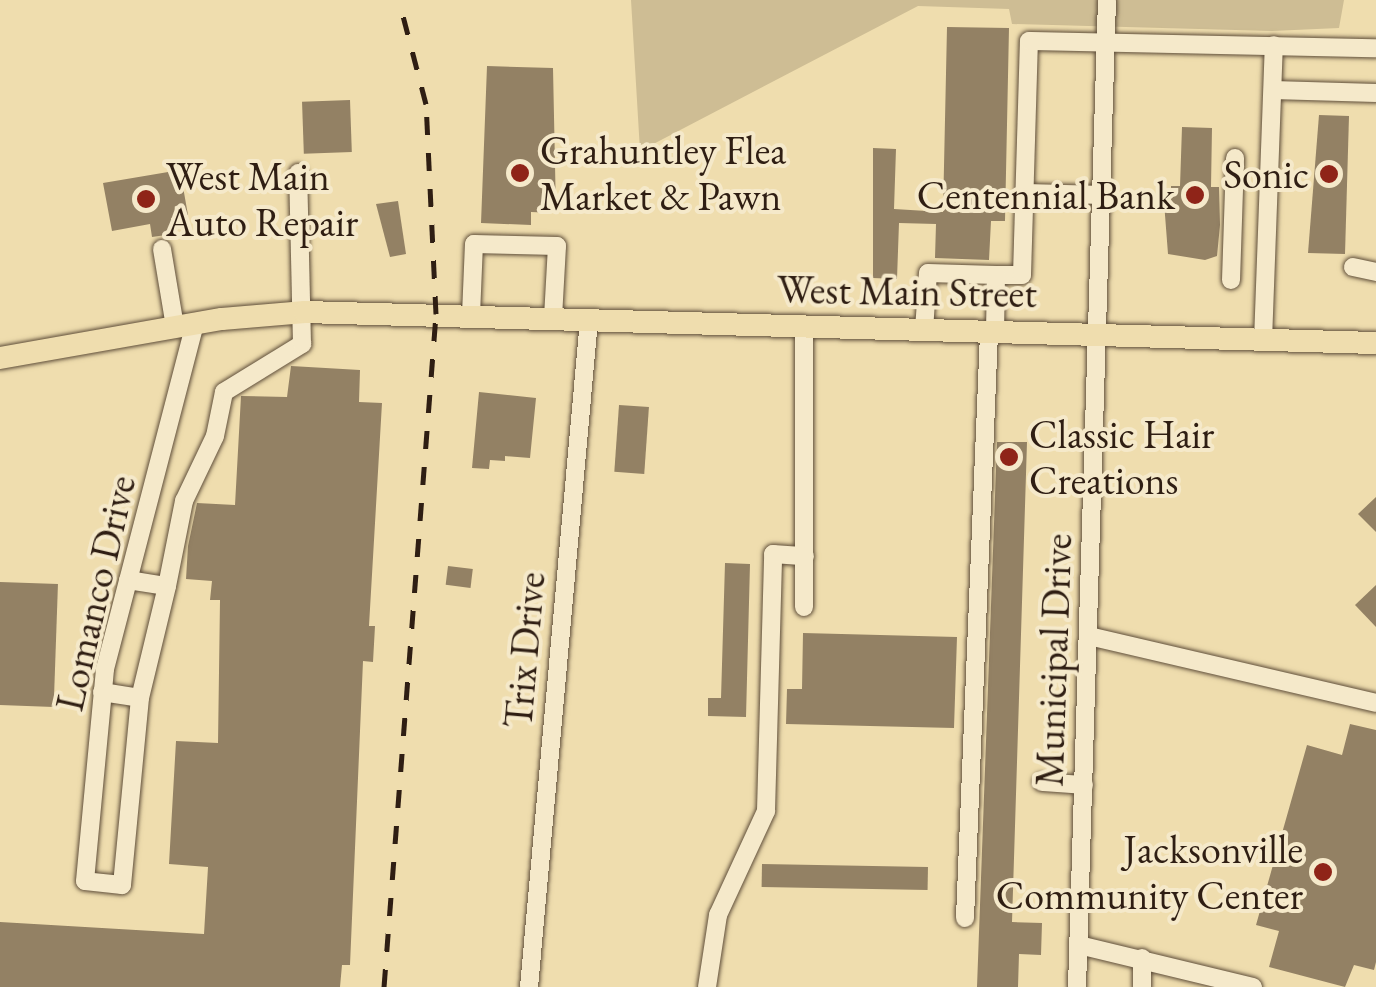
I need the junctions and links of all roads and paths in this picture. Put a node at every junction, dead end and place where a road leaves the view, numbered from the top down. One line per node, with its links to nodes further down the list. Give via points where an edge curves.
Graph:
1 (1106, 0): 2 (street, Municipal Drive)
2 (1106, 46): 3 (street); 9 (street, via 1029,41); 10 (street, Municipal Drive)
3 (1274, 46): 4 (street); 5 (street)
4 (1376, 48)
5 (1273, 90): 6 (street); 25 (street)
6 (1376, 94)
7 (1235, 158): 15 (street)
8 (298, 173): 16 (street)
9 (1025, 193): 10 (street); 14 (street, via 1022,275)
10 (1104, 195): 24 (street, Municipal Drive)
11 (162, 249): 20 (street)
12 (1353, 267): 13 (street)
13 (1376, 272)
14 (996, 274): 22 (street, via 928,273); 23 (street)
15 (1231, 280)
16 (305, 312): 17 (main road, West Main Street); 20 (main road, West Main Street); 30 (street, via 302,344 224,392 215,436 184,502)
17 (471, 315): 18 (main road, West Main Street); 18 (street, via 474,244 557,246)
18 (553, 318): 19 (main road, West Main Street)
19 (589, 320): 21 (main road, West Main Street); 41 (street, Trix Drive)
20 (185, 325): 27 (main road, West Main Street); 29 (street, Lomanco Drive)
21 (804, 326): 22 (main road, West Main Street); 28 (street)
22 (924, 330): 23 (main road, West Main Street)
23 (992, 331): 24 (main road, West Main Street); 38 (street)
24 (1101, 334): 25 (main road, West Main Street); 32 (street, Municipal Drive)
25 (1263, 341): 26 (main road, West Main Street)
26 (1376, 342)
27 (0, 358)
28 (805, 556): 31 (street); 42 (street, via 773,554 766,812 718,914)
29 (128, 580): 30 (street); 33 (street, Lomanco Drive)
30 (167, 586): 34 (street)
31 (804, 607)
32 (1089, 636): 35 (street); 37 (street, Municipal Drive)
33 (102, 692): 34 (street); 34 (street, Lomanco Drive, via 85,881 122,885)
34 (140, 698)
35 (1376, 702)
36 (1042, 782): 37 (street)
37 (1084, 785): 39 (street, Municipal Drive)
38 (965, 918)
39 (1079, 946): 40 (street); 43 (street, Municipal Drive)
40 (1142, 958): 44 (street); 45 (street)
41 (529, 987)
42 (708, 987)
43 (1078, 987)
44 (1142, 987)
45 (1253, 987)

